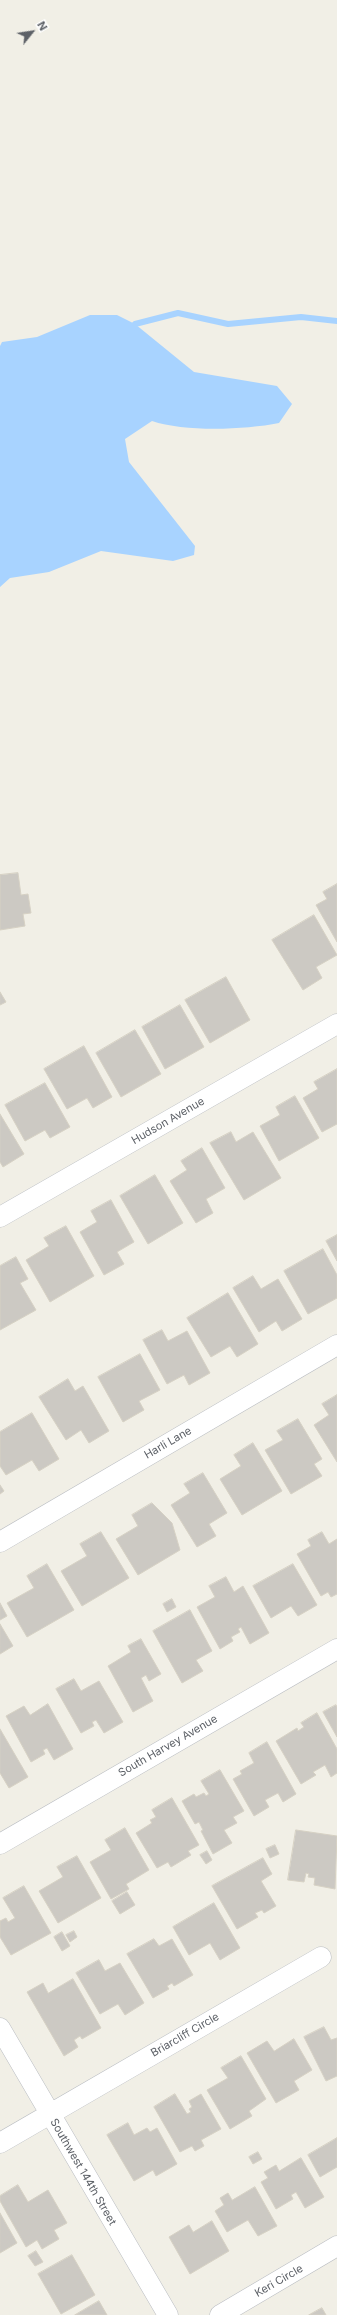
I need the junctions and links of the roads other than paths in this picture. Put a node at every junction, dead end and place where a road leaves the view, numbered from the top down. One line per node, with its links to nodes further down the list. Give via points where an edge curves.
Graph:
1 (337, 1024): 2 (street, Hudson Avenue)
2 (0, 1217)
3 (337, 1345): 4 (street, Harli Lane)
4 (0, 1542)
5 (337, 1649): 6 (street, South Harvey Avenue)
6 (0, 1844)
7 (321, 1957): 9 (street, Briarcliff Circle)
8 (0, 2028): 9 (street, Southwest 144th Street)
9 (50, 2114): 10 (street, Briarcliff Circle); 12 (street, Southwest 144th Street)
10 (0, 2143)
11 (337, 2246): 13 (street, Keri Circle)
12 (168, 2315)
13 (220, 2315)

